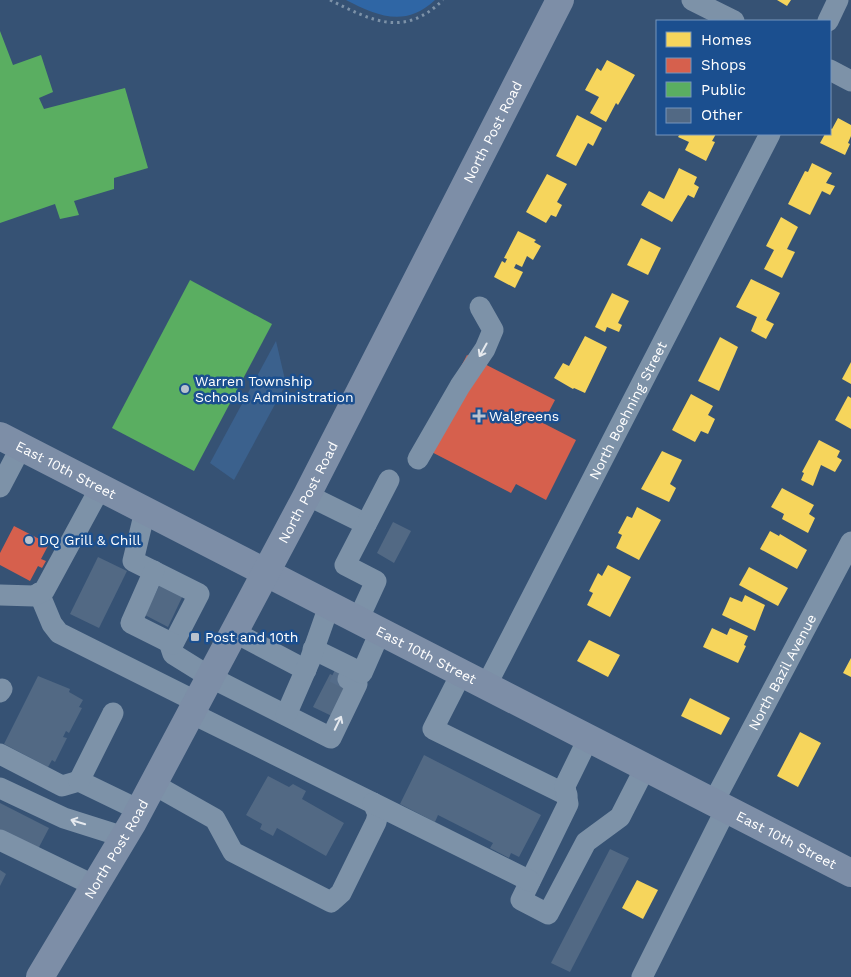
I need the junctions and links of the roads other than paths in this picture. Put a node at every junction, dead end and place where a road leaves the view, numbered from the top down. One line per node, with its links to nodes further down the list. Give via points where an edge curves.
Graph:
1 (560, 0): 15 (main road, North Post Road)
2 (692, 0): 4 (street)
3 (838, 0): 5 (street)
4 (732, 20)
5 (828, 20)
6 (831, 71): 7 (street)
7 (851, 81)
8 (769, 135): 31 (street, North Boehning Street)
9 (480, 307): 11 (street, one-way to 11, via 493,330 485,349)
10 (11, 442): 13 (street); 14 (main road, East 10th Street)
11 (418, 458)
12 (389, 480): 17 (street)
13 (0, 487)
14 (100, 488): 16 (main road, East 10th Street); 21 (street, via 44,591)
15 (308, 495): 17 (street); 20 (main road, North Post Road)
16 (145, 511): 19 (street, via 133,561); 20 (main road, East 10th Street)
17 (366, 524): 24 (street, via 345,565 376,581)
18 (851, 542): 43 (street, North Bazil Avenue)
19 (154, 571): 26 (street, via 131,623); 26 (street, via 199,594)
20 (266, 573): 23 (main road, East 10th Street); 25 (main road, North Post Road)
21 (39, 593): 22 (street); 32 (street, via 58,633)
22 (0, 595)
23 (330, 606): 24 (main road, East 10th Street); 27 (street)
24 (369, 626): 28 (main road, East 10th Street); 30 (street)
25 (234, 632): 27 (street); 29 (main road, North Post Road)
26 (173, 644): 29 (street, via 173,654)
27 (310, 659): 30 (street); 30 (street); 34 (street)
28 (461, 674): 31 (main road, East 10th Street); 41 (street, via 433,729)
29 (210, 677): 32 (main road, North Post Road); 34 (street)
30 (350, 677): 34 (street, one-way to 30, via 331,738)
31 (486, 686): 35 (main road, East 10th Street)
32 (194, 708): 39 (main road, North Post Road); 42 (street)
33 (113, 713): 38 (street)
34 (286, 715)
35 (588, 739): 37 (main road, East 10th Street); 41 (street, via 565,786)
36 (0, 754): 38 (street, via 62,786)
37 (645, 768): 43 (main road, East 10th Street); 48 (street, via 620,817 586,842 548,914 521,900)
38 (79, 781): 44 (street)
39 (153, 784): 42 (street, via 215,818 233,852 331,902 341,894 376,822 378,814); 44 (main road, North Post Road)
40 (0, 788): 45 (street, one-way to 40, via 64,818)
41 (567, 795): 48 (street, via 568,804)
42 (373, 804): 48 (street)
43 (720, 806): 47 (main road, East 10th Street); 51 (street, North Bazil Avenue)
44 (139, 810): 45 (main road, North Post Road)
45 (124, 837): 49 (main road, North Post Road)
46 (0, 840): 49 (street)
47 (851, 873)
48 (530, 881)
49 (95, 886): 50 (main road, North Post Road)
50 (40, 977)
51 (642, 977)

